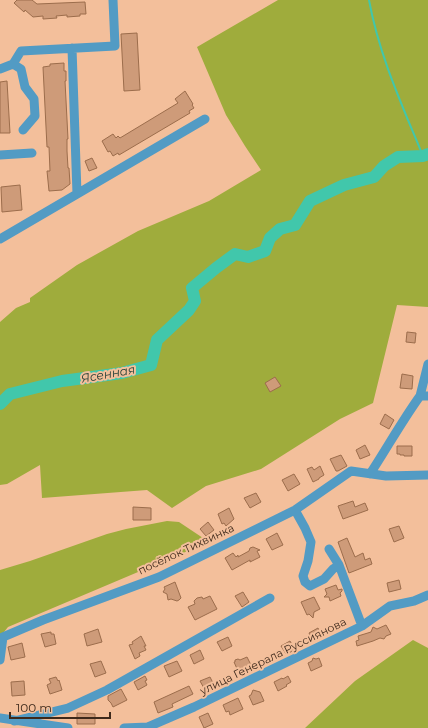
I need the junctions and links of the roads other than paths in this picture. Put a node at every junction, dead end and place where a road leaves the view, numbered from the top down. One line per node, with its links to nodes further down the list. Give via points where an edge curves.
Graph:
1 (113, 0): 2 (street, via 115,46)
2 (72, 48): 3 (street, via 21,51); 9 (street)
3 (13, 64): 4 (street); 6 (street, via 21,68 25,87 34,99 35,116)
4 (0, 69)
5 (204, 119): 9 (street)
6 (23, 130)
7 (32, 153): 8 (street)
8 (0, 155)
9 (78, 194): 10 (street)
10 (0, 239)
11 (428, 364): 12 (street)
12 (424, 396): 13 (street, via 413,407)
13 (370, 474): 14 (street, посёлок Тихвинка); 15 (street, посёлок Тихвинка, via 351,471)
14 (428, 475)
15 (295, 510): 17 (street, via 311,542 303,576 305,582 310,586 324,579); 21 (street, посёлок Тихвинка, via 159,577 3,637)
16 (329, 550): 17 (street)
17 (339, 566): 20 (street)
18 (428, 595): 20 (street, улица Генерала Руссиянова, via 390,606)
19 (270, 598): 23 (street, via 107,690 68,708)
20 (362, 626): 25 (street, улица Генерала Руссиянова, via 148,727)
21 (0, 660)
22 (0, 718): 23 (street)
23 (14, 721): 24 (street)
24 (68, 728)
25 (124, 728)

